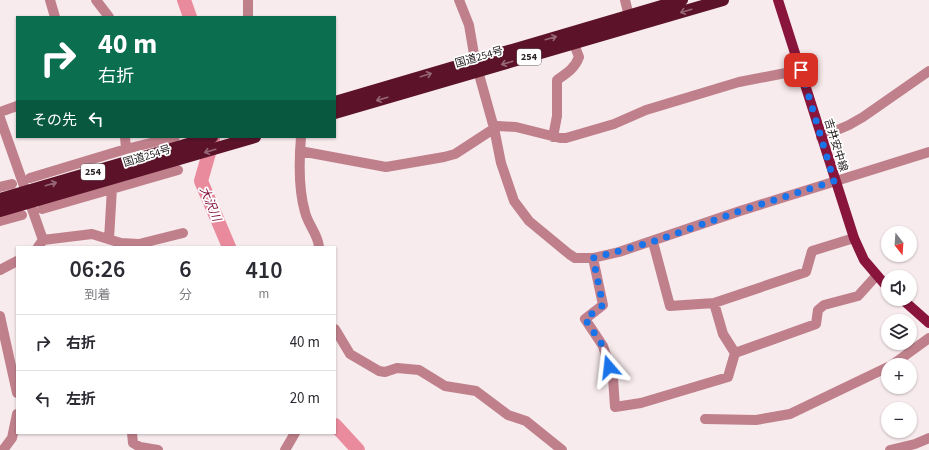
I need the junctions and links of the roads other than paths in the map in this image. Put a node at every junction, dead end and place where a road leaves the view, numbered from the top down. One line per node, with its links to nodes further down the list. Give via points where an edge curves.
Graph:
1 (50, 0): 9 (street)
2 (96, 0): 10 (street)
3 (248, 0): 11 (street)
4 (458, 0): 14 (street, via 468,25)
5 (625, 0): 12 (street)
6 (682, 0): 12 (highway, 国道254号 / 254)
7 (723, 0): 13 (highway, 国道254号 / 254, one-way to 13)
8 (778, 0): 15 (main road, 吉井安中線)
9 (55, 16)
10 (108, 16)
11 (248, 16)
12 (629, 16): 14 (highway, 国道254号 / 254, one-way to 12)
13 (574, 44): 14 (highway, 国道254号 / 254, one-way to 14); 23 (street, via 580,57 570,71 557,80 557,116)
14 (476, 66): 17 (highway, 国道254号 / 254, one-way to 14); 20 (highway, 国道254号 / 254, one-way to 20); 22 (street)
15 (801, 70): 23 (street, via 739,82 646,110 577,136); 24 (main road, 吉井安中線)
16 (929, 71): 24 (street, via 863,117)
17 (336, 102)
18 (16, 106): 19 (street)
19 (0, 112)
20 (336, 113)
21 (0, 118): 41 (street)
22 (494, 128): 23 (street, via 516,127); 31 (street, via 455,154 391,166); 54 (street, via 501,163 519,210 575,258)
23 (553, 137)
24 (821, 137): 37 (main road, 吉井安中線)
25 (125, 138): 30 (street)
26 (172, 138): 30 (street)
27 (208, 138): 35 (highway, 国道254号 / 254)
28 (252, 138): 41 (highway, 国道254号 / 254, one-way to 41)
29 (301, 138): 31 (street)
30 (126, 149): 33 (street)
31 (300, 151): 53 (street, via 301,194 305,214 316,234)
32 (929, 152): 37 (street)
33 (100, 158): 35 (street); 36 (street)
34 (178, 170): 40 (street)
35 (79, 176): 41 (highway, 国道254号 / 254, one-way to 35)
36 (30, 178)
37 (834, 181): 48 (main road, 吉井安中線); 50 (street)
38 (12, 184): 39 (street)
39 (0, 187)
40 (112, 188): 43 (street); 49 (street)
41 (27, 197): 42 (highway, 国道254号 / 254); 44 (highway, 国道254号 / 254); 51 (street)
42 (0, 199)
43 (42, 209)
44 (0, 211)
45 (22, 215): 46 (street)
46 (0, 221)
47 (183, 234): 52 (street)
48 (854, 238): 57 (main road, 吉井安中線, via 864,260); 59 (street, via 812,251 806,272)
49 (107, 241): 51 (street, via 92,234); 52 (street)
50 (652, 242): 54 (street); 59 (street, via 670,306)
51 (40, 243)
52 (139, 246)
53 (319, 246)
54 (593, 258): 65 (street, via 603,305 585,319 603,346 613,378 615,407 641,403 728,377)
55 (16, 262): 56 (street)
56 (0, 270)
57 (876, 276): 58 (main road, 吉井安中線); 65 (street, via 858,296 824,305 818,310 816,324)
58 (881, 281)
59 (714, 303): 65 (street, via 723,334)
60 (911, 306): 62 (main road)
61 (0, 316): 68 (street)
62 (928, 319)
63 (336, 331): 77 (street, via 350,354 379,372 397,368 419,370 445,386 476,391 508,415 526,421)
64 (929, 338): 66 (street)
65 (734, 352)
66 (902, 358)
67 (881, 370): 70 (street, via 790,414 756,420)
68 (16, 388)
69 (16, 419): 74 (street, via 12,438)
70 (705, 419)
71 (132, 434): 75 (street, via 136,446)
72 (294, 434): 76 (street)
73 (929, 438): 78 (street)
74 (4, 450)
75 (158, 450)
76 (284, 450)
77 (562, 450)
78 (890, 450)

